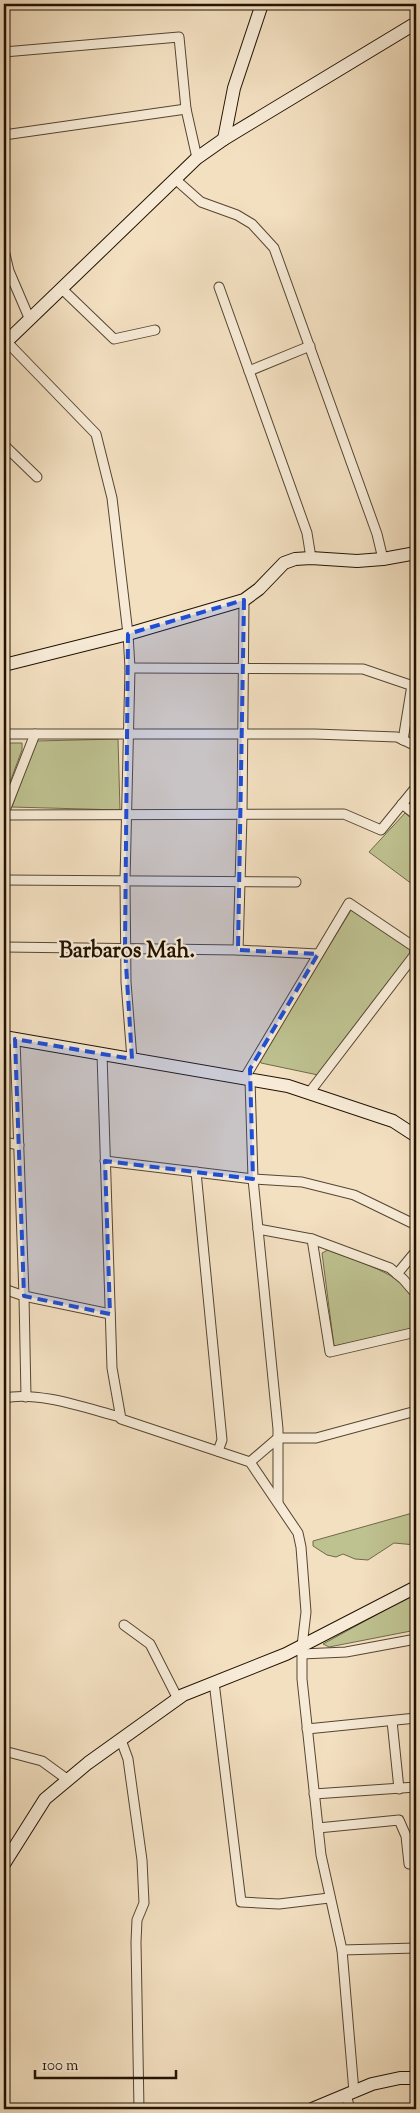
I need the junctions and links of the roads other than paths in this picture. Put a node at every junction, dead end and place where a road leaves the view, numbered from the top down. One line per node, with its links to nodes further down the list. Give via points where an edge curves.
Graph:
1 (262, 4): 6 (street, via 234,88)
2 (415, 28): 6 (street)
3 (4, 52): 4 (street, via 179,37)
4 (186, 109): 5 (street); 7 (street)
5 (4, 135)
6 (224, 139): 7 (street)
7 (197, 158): 8 (street)
8 (175, 179): 11 (street); 15 (street, via 201,202 237,214 252,224 274,248)
9 (4, 250): 12 (street, via 9,271)
10 (219, 286): 16 (street)
11 (61, 288): 12 (street); 13 (street, via 114,339)
12 (30, 320): 14 (street)
13 (156, 330)
14 (5, 342): 23 (street, via 96,434 112,498)
15 (310, 346): 16 (street); 21 (street)
16 (249, 371): 20 (street, via 307,532)
17 (4, 446): 18 (street)
18 (37, 477)
19 (416, 553): 21 (street)
20 (311, 558): 21 (street); 22 (street, via 284,563)
21 (383, 559)
22 (244, 600): 23 (street); 26 (street)
23 (128, 634): 24 (street); 25 (street)
24 (4, 665)
25 (130, 668): 26 (street); 28 (street)
26 (243, 669): 27 (street, via 363,669); 29 (street)
27 (414, 686): 32 (street)
28 (127, 733): 29 (street); 31 (street); 37 (street)
29 (242, 733): 32 (street, via 397,737); 38 (street)
30 (4, 734): 31 (street)
31 (35, 734): 36 (street)
32 (403, 740): 33 (street)
33 (416, 746)
34 (416, 786): 35 (street)
35 (402, 804): 38 (street, via 381,830 344,814); 39 (street)
36 (4, 814): 37 (street)
37 (127, 815): 38 (street); 41 (street)
38 (242, 815): 42 (street)
39 (416, 815)
40 (4, 880): 41 (street)
41 (125, 881): 42 (street); 45 (street)
42 (241, 882): 43 (street); 47 (street)
43 (296, 882)
44 (4, 947): 45 (street)
45 (125, 948): 47 (street); 52 (street)
46 (416, 948): 49 (street, via 349,903)
47 (238, 950): 49 (street)
48 (416, 953): 54 (street)
49 (318, 954): 53 (street)
50 (9, 1038): 51 (street); 57 (street)
51 (102, 1054): 52 (street); 58 (street)
52 (132, 1059): 53 (street)
53 (247, 1079): 54 (street); 60 (street)
54 (309, 1093): 55 (street, via 393,1121)
55 (416, 1136)
56 (4, 1142): 57 (street)
57 (19, 1145): 68 (street)
58 (105, 1162): 59 (street); 69 (street)
59 (196, 1172): 60 (street); 76 (street, via 222,1440)
60 (253, 1179): 61 (street, via 302,1182 354,1195); 62 (street)
61 (416, 1224)
62 (258, 1229): 63 (street); 75 (street)
63 (312, 1239): 65 (street, via 390,1268); 70 (street, via 330,1352)
64 (416, 1251): 65 (street)
65 (398, 1274): 67 (street)
66 (4, 1289): 68 (street)
67 (416, 1294)
68 (24, 1296): 69 (street); 72 (street)
69 (110, 1314): 74 (street, via 112,1368)
70 (416, 1332)
71 (6, 1396): 72 (street)
72 (26, 1397): 74 (street, via 52,1399)
73 (416, 1411): 75 (street, via 316,1438)
74 (120, 1417): 76 (street)
75 (278, 1438): 77 (street); 78 (street)
76 (218, 1451): 77 (street)
77 (250, 1462): 78 (street)
78 (278, 1502): 82 (street, via 298,1533 301,1547 306,1612)
79 (416, 1587): 82 (street)
80 (124, 1625): 84 (street, via 150,1644)
81 (416, 1639): 82 (street, via 346,1652)
82 (302, 1650): 83 (street); 87 (street)
83 (214, 1682): 84 (street); 97 (street, via 241,1902 279,1904)
84 (178, 1699): 88 (street)
85 (416, 1718): 86 (street)
86 (392, 1721): 87 (street); 92 (street)
87 (307, 1729): 93 (street)
88 (121, 1740): 90 (street); 102 (street, via 128,1759 142,1860 144,1904 136,1920)
89 (4, 1751): 90 (street, via 42,1761)
90 (68, 1780): 95 (street, via 45,1799)
91 (416, 1787): 92 (street)
92 (399, 1789): 93 (street)
93 (314, 1794): 94 (street)
94 (318, 1828): 96 (street, via 399,1820 406,1836); 97 (street)
95 (4, 1864)
96 (410, 1864)
97 (329, 1898): 99 (street)
98 (416, 1948): 99 (street)
99 (342, 1950): 101 (street)
100 (416, 2078): 101 (street, via 372,2084)
101 (350, 2094): 103 (street); 104 (street)
102 (138, 2109)
103 (312, 2109)
104 (350, 2109)

